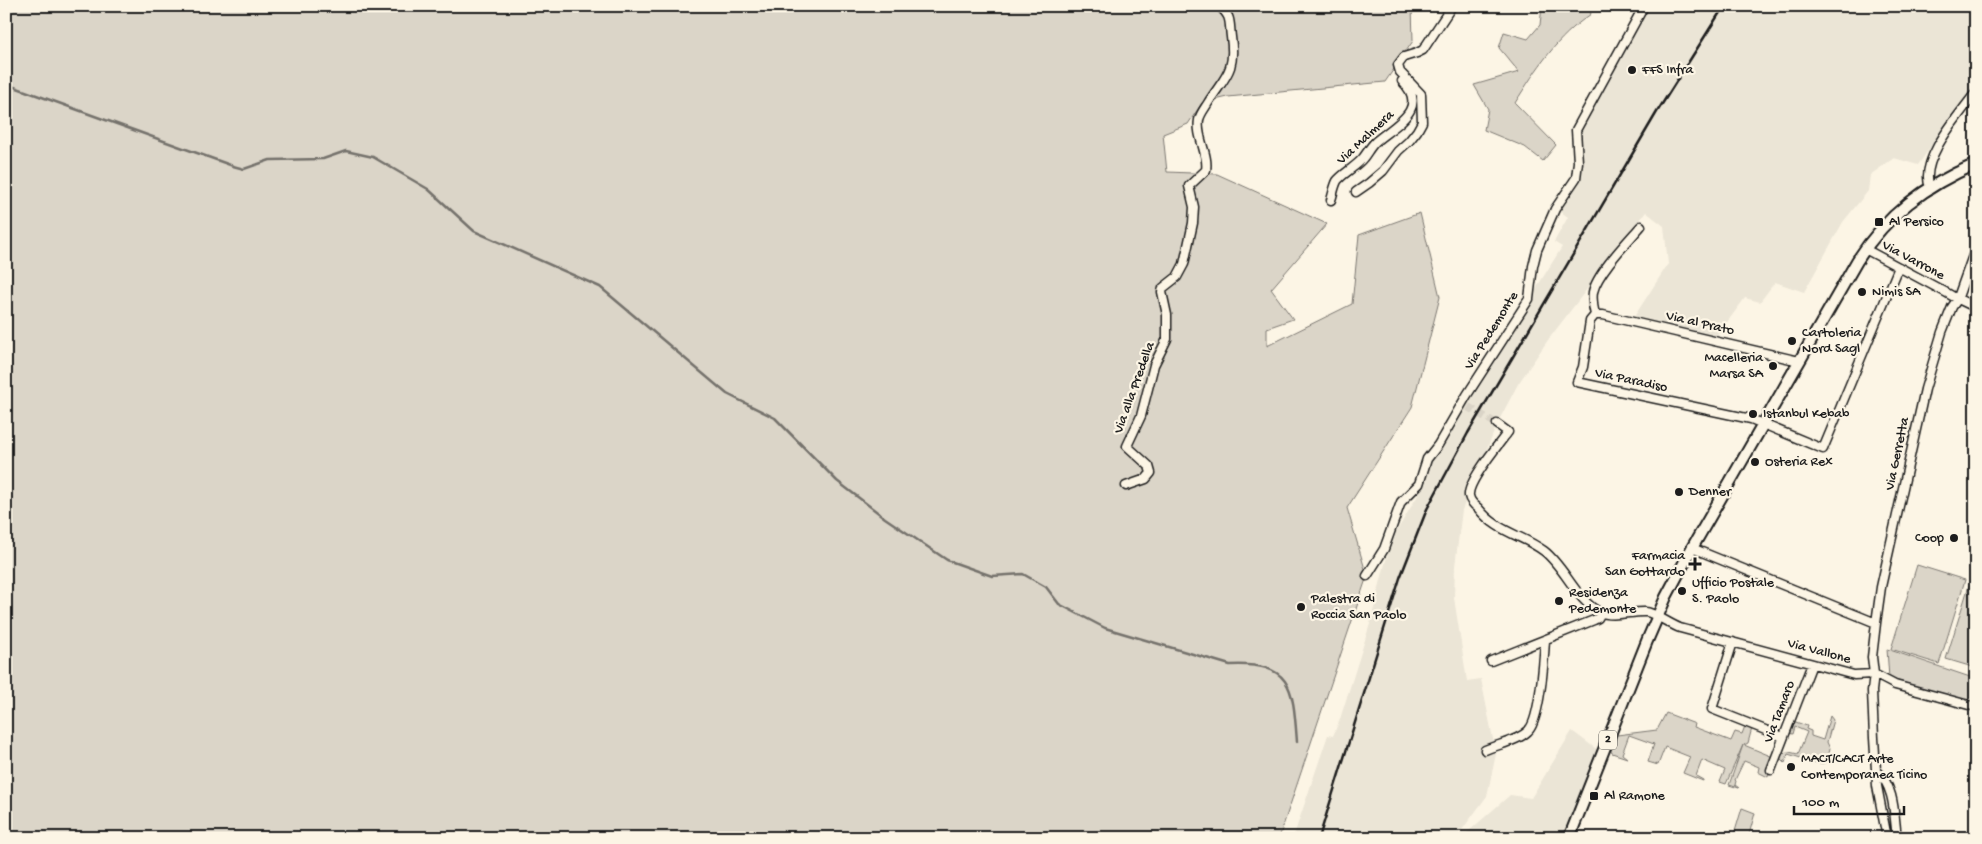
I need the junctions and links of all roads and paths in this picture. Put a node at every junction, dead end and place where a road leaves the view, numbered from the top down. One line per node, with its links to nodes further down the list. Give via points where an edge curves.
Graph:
1 (1219, 6): 20 (street, Via alla Predella, via 1230,19 1233,61 1224,82 1199,119 1207,167 1189,186 1194,207 1193,223 1184,264 1177,277 1162,292 1167,315 1167,339 1154,365 1141,416 1127,446 1149,466 1150,473 1146,479)
2 (1452, 6): 4 (street, via 1427,45 1420,52 1404,57)
3 (1644, 6): 22 (street, Via Pedemonte, via 1576,130 1576,178 1555,209 1537,250 1529,299 1465,405 1427,459 1419,484 1401,502 1384,549)
4 (1398, 69): 8 (street, via 1421,94 1422,122 1383,171); 9 (street, Via Malmera, via 1397,76 1411,91 1409,114 1338,180)
5 (1976, 92): 7 (street, via 1934,153 1928,174)
6 (1976, 164): 7 (main road, 2)
7 (1930, 186): 12 (main road, 2, via 1889,220)
8 (1356, 192)
9 (1331, 200)
10 (1641, 226): 16 (street, Via Paradiso, via 1596,283)
11 (1976, 247): 14 (street, Via Gerretta)
12 (1865, 249): 13 (street, Via Varrone); 17 (main road, 2)
13 (1899, 267): 14 (street, Via Varrone); 19 (street, Via Paradiso, via 1823,449)
14 (1957, 300): 15 (street, Via Varrone); 25 (street, Via Gerretta, via 1942,332 1925,389)
15 (1976, 308)
16 (1595, 315): 17 (street, Via al Prato, via 1603,314); 19 (street, Via Paradiso, via 1590,321 1577,382 1750,419)
17 (1799, 361): 19 (main road, 2)
18 (1497, 424): 23 (street, via 1508,432 1473,481 1469,494 1471,501 1495,525 1550,556 1582,596)
19 (1763, 425): 21 (main road, 2)
20 (1126, 486)
21 (1692, 548): 24 (main road, 2); 25 (street)
22 (1367, 576)
23 (1601, 613): 24 (street, Via Vallone, via 1646,612); 26 (street, via 1596,619)
24 (1657, 617): 27 (street, Via Vallone, via 1680,628); 36 (main road, 2)
25 (1876, 623): 30 (street, Via Gerretta, via 1872,657)
26 (1545, 640): 28 (street); 33 (street, via 1539,704 1533,726 1521,736)
27 (1733, 642): 29 (street, Via Vallone); 32 (street, via 1712,709)
28 (1491, 661)
29 (1812, 664): 30 (street, Via Vallone, via 1854,675); 32 (street, Via Tamaro)
30 (1874, 674): 31 (street, Via Vallone, via 1894,685); 35 (street, Via Gerretta)
31 (1976, 707)
32 (1783, 737): 34 (street, Via Tamaro)
33 (1485, 750)
34 (1771, 770)
35 (1876, 770): 37 (street, Via Gerretta); 38 (street, via 1890,791)
36 (1569, 838)
37 (1887, 838)
38 (1897, 838)

